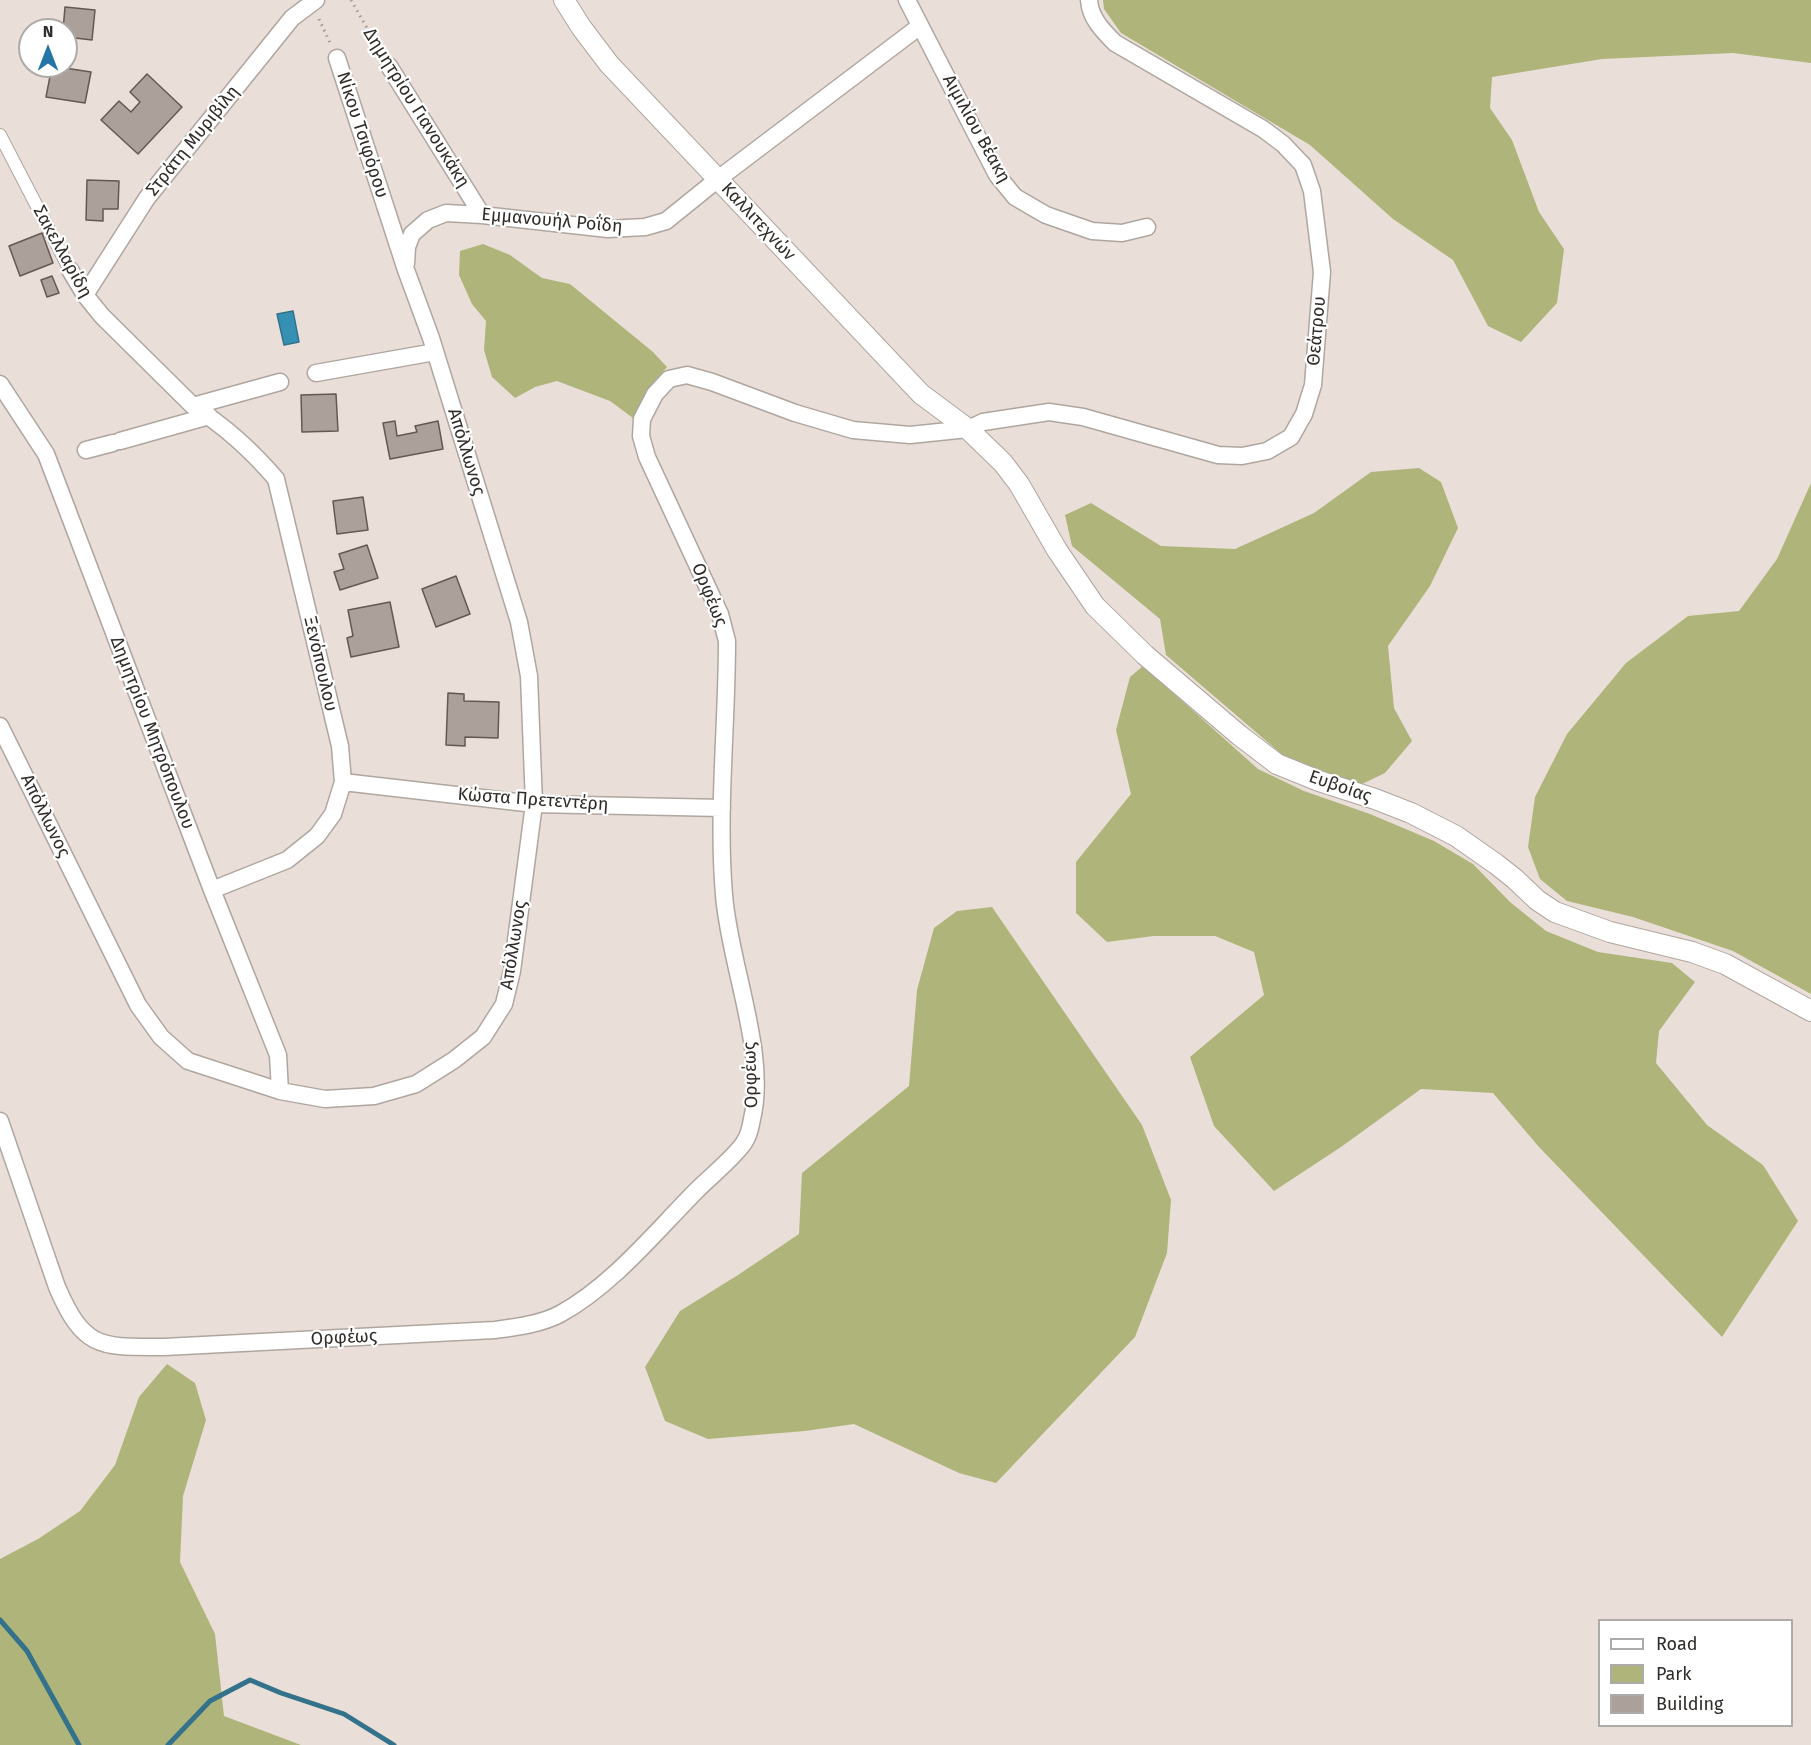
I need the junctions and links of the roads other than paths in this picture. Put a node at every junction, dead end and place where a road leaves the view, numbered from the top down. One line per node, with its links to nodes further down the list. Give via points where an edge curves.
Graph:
1 (564, 0): 9 (street, Καλλιτεχνών, via 609,64)
2 (907, 0): 5 (street, Αιμιλίου Βέακη)
3 (1089, 0): 21 (street, Θεάτρου, via 1100,28 1114,44 1263,129 1303,165 1312,191 1322,272 1313,385 1304,414 1291,437 1267,451 1242,456 1218,455 1083,417 1049,412 983,422)
4 (313, 1): 14 (street, Στράτη Μυριβίλη, via 292,18 147,198)
5 (920, 26): 9 (street, Εμμανουήλ Ροΐδη); 11 (street, Αιμιλίου Βέακη, via 997,176 1015,196 1046,215 1092,231 1122,233)
6 (337, 58): 13 (street, Νίκου Τσιφόρου)
7 (389, 66): 10 (street, Δημητρίου Γιανουκάκη)
8 (0, 135): 12 (street, Σακελλαρίδη)
9 (718, 179): 10 (street, Εμμανουήλ Ροΐδη, via 666,221 645,227 608,229); 21 (street, Καλλιτεχνών, via 921,394)
10 (482, 215): 13 (street, Εμμανουήλ Ροΐδη, via 446,213 428,220 412,234)
11 (1147, 227)
12 (70, 270): 14 (street, Σακελλαρίδη)
13 (406, 270): 15 (street, Απόλλωνος)
14 (85, 296): 19 (street, Σακελλαρίδη)
15 (435, 352): 16 (street); 25 (street, Απόλλωνος, via 519,622 532,709)
16 (316, 373)
17 (280, 382): 19 (street)
18 (0, 384): 27 (street, Δημητρίου Μητρόπουλου, via 46,454)
19 (193, 406): 20 (street, Ξενόπουλου)
20 (209, 416): 22 (street); 24 (street, Ξενόπουλου, via 276,479 340,746)
21 (968, 429): 26 (street, Ορφέως, via 910,435 853,430 687,375 669,379 656,394 642,418 641,435 647,458 720,614 727,641); 28 (street, Ευβοίας, via 1009,470 1095,606 1145,655 1277,764 1411,813 1456,836 1555,912 1610,932 1725,964)
22 (86, 450)
23 (0, 726): 29 (street, Απόλλωνος, via 138,1005 161,1037 188,1061)
24 (343, 782): 25 (street, Κώστα Πρετεντέρη); 27 (street, Ξενόπουλου, via 333,814 317,837 287,860)
25 (534, 804): 26 (street, Κώστα Πρετεντέρη); 29 (street, Απόλλωνος, via 512,971 504,1004 483,1037 416,1083 374,1096 325,1099)
26 (723, 808): 30 (street, Ορφέως, via 723,894 754,1054 753,1118 745,1141 716,1172 611,1277 559,1314 532,1324 495,1330 164,1347 115,1347 97,1342 68,1314)
27 (212, 890): 29 (street, Δημητρίου Μητρόπουλου, via 278,1055)
28 (1811, 1011)
29 (280, 1091)
30 (0, 1121)

